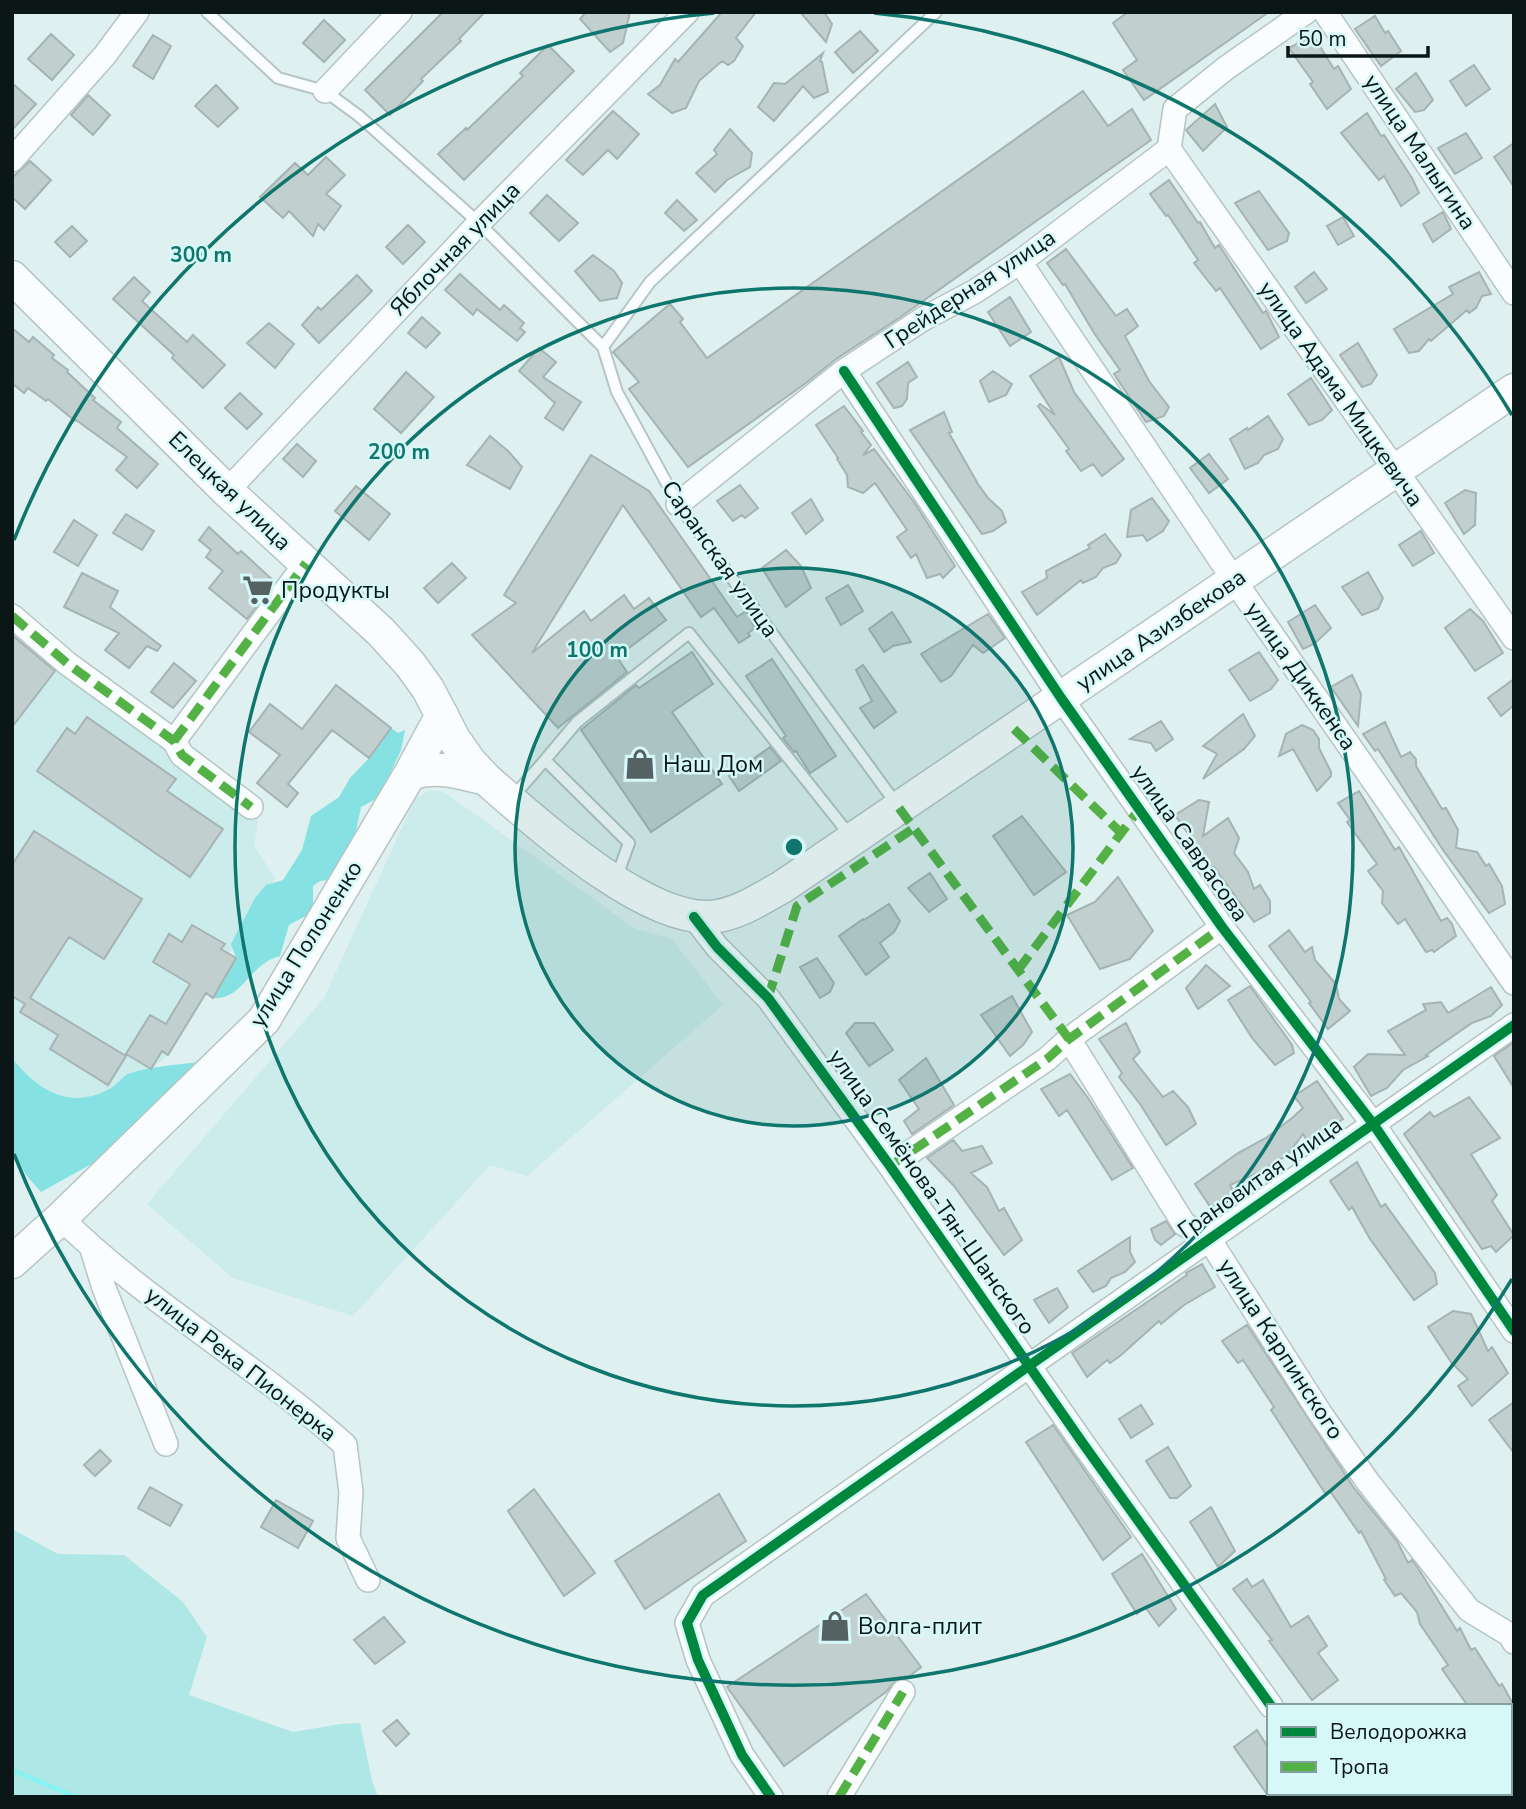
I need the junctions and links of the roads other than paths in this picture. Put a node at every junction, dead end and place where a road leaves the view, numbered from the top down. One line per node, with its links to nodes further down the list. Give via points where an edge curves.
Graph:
1 (137, 12): 10 (street)
2 (207, 12): 8 (lane, Саранская улица, via 278,78)
3 (400, 12): 8 (street)
4 (687, 12): 11 (street, Яблочная улица)
5 (936, 12): 15 (lane, via 650,282)
6 (1307, 12): 9 (street, via 1175,109)
7 (1325, 12): 14 (street, улица Малыгина)
8 (326, 91): 11 (lane, Саранская улица)
9 (1169, 149): 12 (street, Грейдерная улица); 18 (street, улица Адама Мицкевича)
10 (12, 160)
11 (479, 223): 15 (lane, Саранская улица); 19 (street, Яблочная улица)
12 (1020, 262): 16 (street, Грейдерная улица); 22 (street, улица Диккенса)
13 (12, 277): 19 (main road, Елецкая улица)
14 (1514, 292)
15 (603, 347): 20 (lane, Саранская улица, via 617,392)
16 (844, 371): 20 (street, Грейдерная улица); 25 (street, улица Саврасова)
17 (1514, 390): 18 (main road, улица Азизбекова)
18 (1395, 471): 22 (main road, улица Азизбекова); 24 (street, улица Адама Мицкевича)
19 (227, 491): 21 (main road, Елецкая улица)
20 (678, 504): 33 (lane, Саранская улица)
21 (306, 563): 26 (main road, Елецкая улица, via 410,664); 27 (street)
22 (1234, 580): 25 (main road, улица Азизбекова); 38 (street, улица Диккенса)
23 (12, 616): 27 (street, via 68,664)
24 (1514, 638)
25 (1060, 698): 33 (main road, улица Азизбекова); 37 (street, улица Саврасова)
26 (442, 715): 29 (main road, улица Полоненко); 30 (main road, Елецкая улица, via 454,739)
27 (174, 741): 32 (street, via 182,755)
28 (545, 760): 31 (lane); 34 (lane, via 577,722 689,633); 35 (lane, via 629,843)
29 (410, 774): 30 (main road, via 446,769); 43 (main road, улица Полоненко, via 264,1020)
30 (486, 779): 31 (main road, Елецкая улица)
31 (510, 800): 35 (main road, Елецкая улица)
32 (251, 807)
33 (899, 807): 34 (main road, улица Азизбекова)
34 (853, 839): 36 (main road, улица Азизбекова, via 745,907 718,916)
35 (615, 881): 36 (main road, Елецкая улица, via 668,910)
36 (694, 917): 42 (street, улица Семёнова-Тян-Шанского, via 768,998)
37 (1222, 927): 40 (street); 41 (street, улица Саврасова)
38 (1514, 983)
39 (1514, 1025): 41 (street, Грановитая улица)
40 (1069, 1039): 42 (street, via 1047,1059); 44 (street, улица Карпинского, via 1184,1224)
41 (1374, 1125): 44 (street, Грановитая улица); 47 (street, улица Саврасова)
42 (890, 1166): 48 (street, улица Семёнова-Тян-Шанского)
43 (61, 1218): 45 (street, улица Река Пионерка); 46 (main road, улица Полоненко)
44 (1209, 1239): 48 (street, Грановитая улица); 51 (street, улица Карпинского, via 1368,1482 1469,1610)
45 (92, 1249): 49 (street, улица Река Пионерка); 50 (street, улица Река Пионерка, via 306,1409 345,1445 351,1492 348,1538)
46 (12, 1262)
47 (1514, 1331)
48 (1030, 1366): 53 (street, улица Семёнова-Тян-Шанского); 54 (street, Грановитая улица, via 703,1595 687,1623 698,1660 742,1755)
49 (166, 1444)
50 (368, 1580)
51 (1514, 1642)
52 (903, 1692): 55 (street)
53 (1269, 1704)
54 (771, 1797)
55 (839, 1797)

